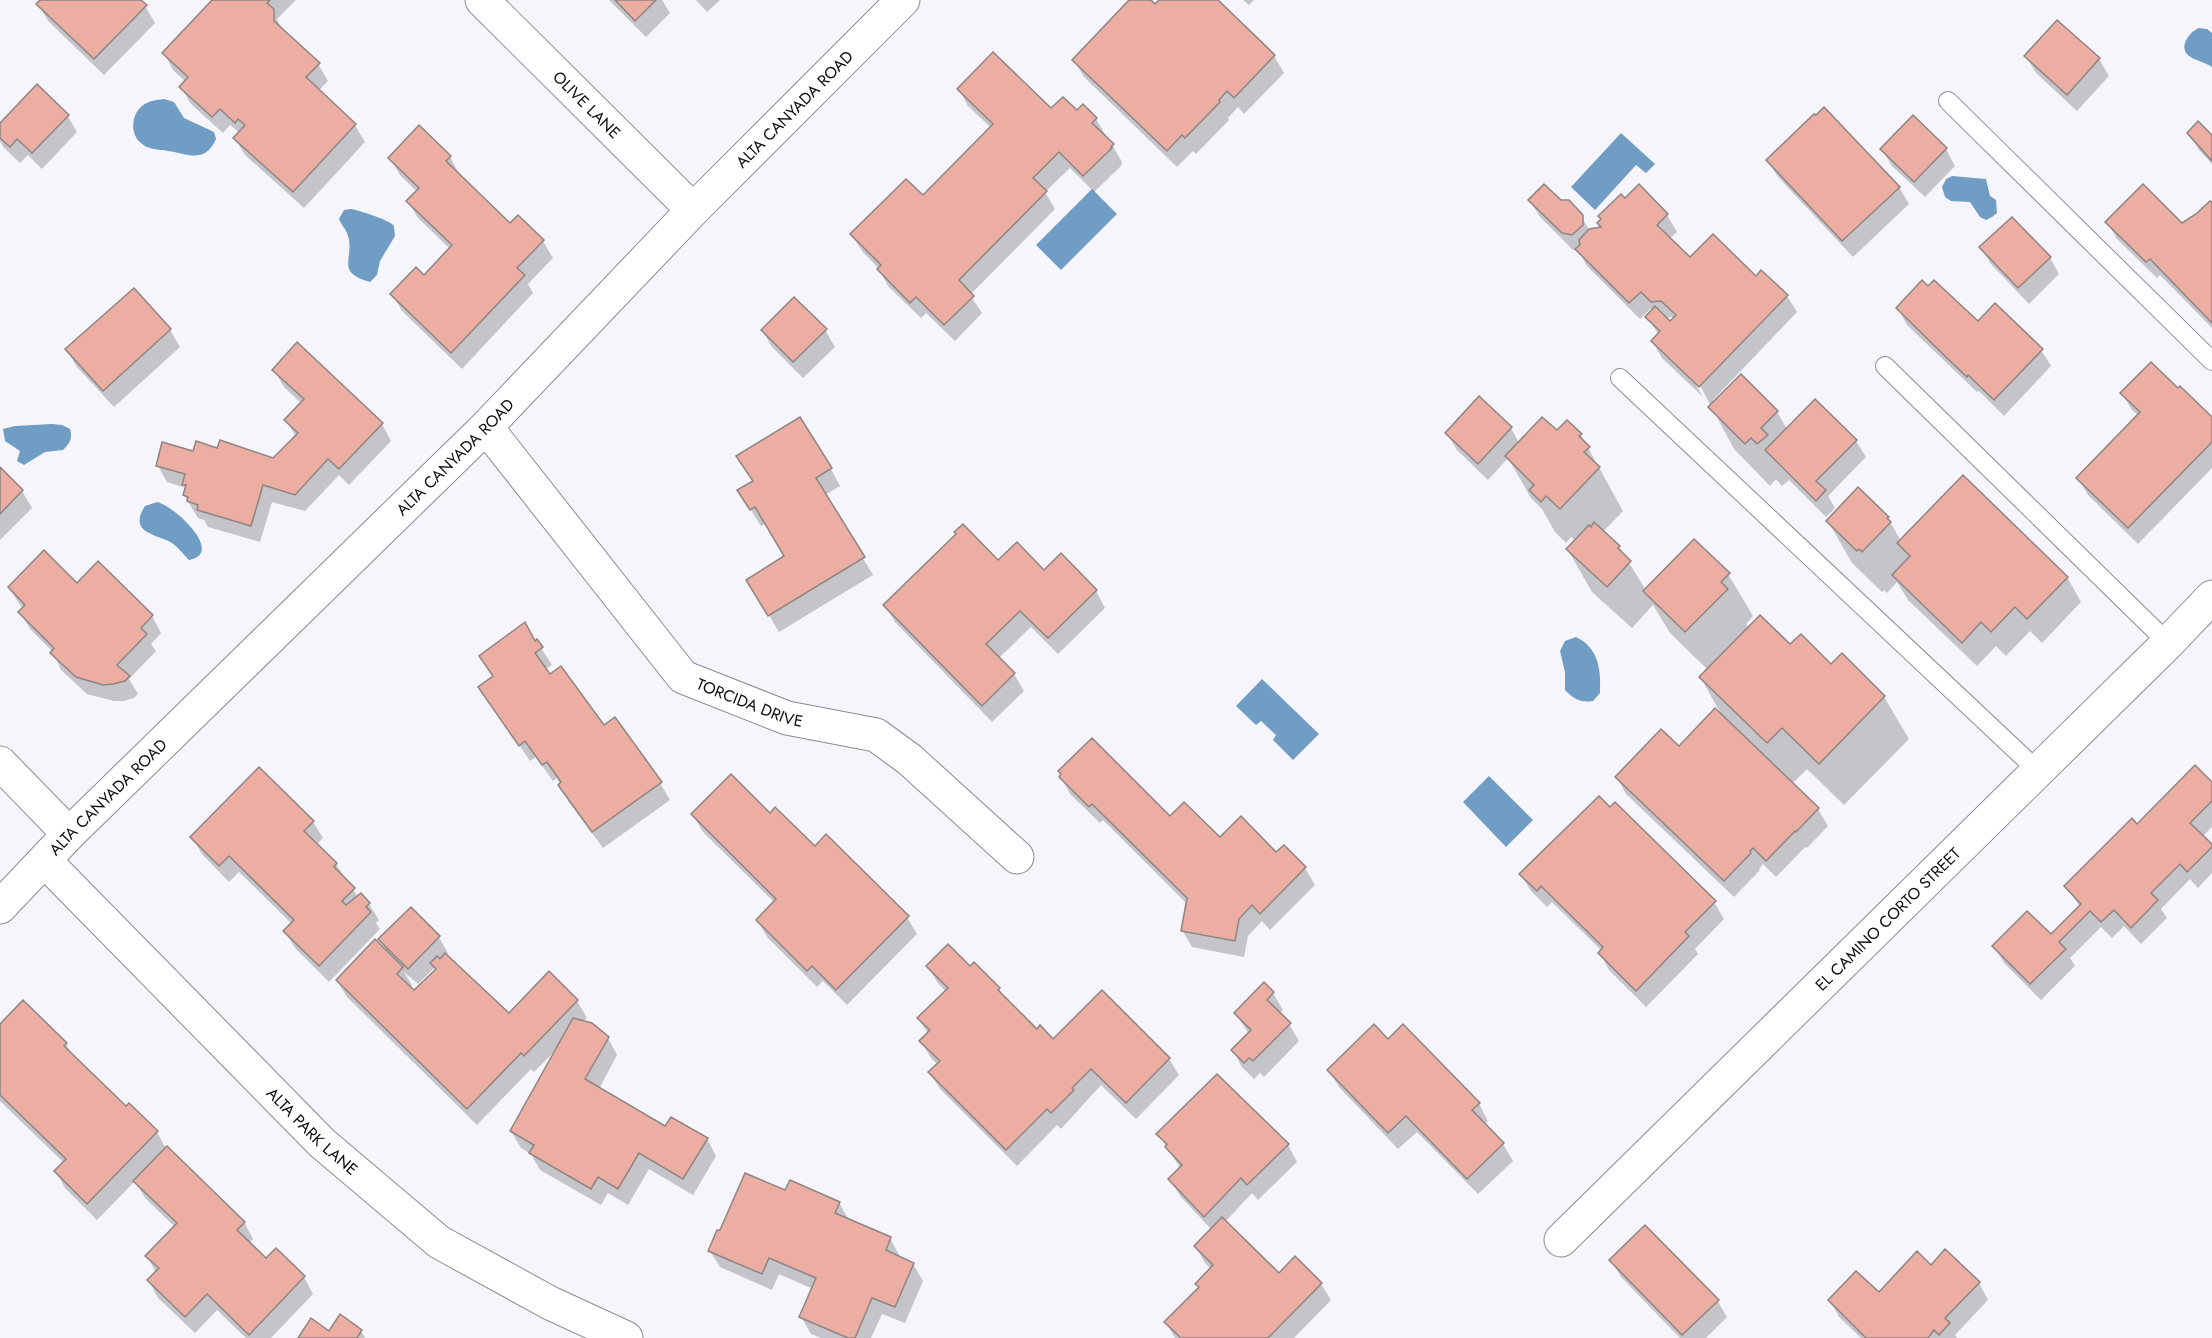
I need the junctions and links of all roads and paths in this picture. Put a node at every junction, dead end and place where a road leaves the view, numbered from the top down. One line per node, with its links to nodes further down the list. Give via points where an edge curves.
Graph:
1 (482, 0): 4 (street, OLIVE LANE)
2 (903, 0): 4 (street, ALTA CANYADA ROAD)
3 (1948, 101): 5 (lane)
4 (693, 210): 8 (street, ALTA CANYADA ROAD)
5 (2212, 361)
6 (1885, 366): 10 (lane)
7 (1620, 378): 12 (lane)
8 (486, 427): 13 (street, ALTA CANYADA ROAD); 14 (street, TORCIDA DRIVE, via 683,677 787,718 876,735 909,759)
9 (2212, 597): 10 (street, EL CAMINO CORTO STREET)
10 (2168, 643): 12 (street, EL CAMINO CORTO STREET)
11 (0, 764): 13 (street)
12 (2038, 771): 17 (street, EL CAMINO CORTO STREET)
13 (69, 834): 15 (street, ALTA CANYADA ROAD)
14 (1017, 857)
15 (45, 861): 16 (street, ALTA CANYADA ROAD); 18 (street, ALTA PARK LANE, via 322,1143 439,1242 550,1303)
16 (0, 907)
17 (1561, 1240)
18 (626, 1338)

